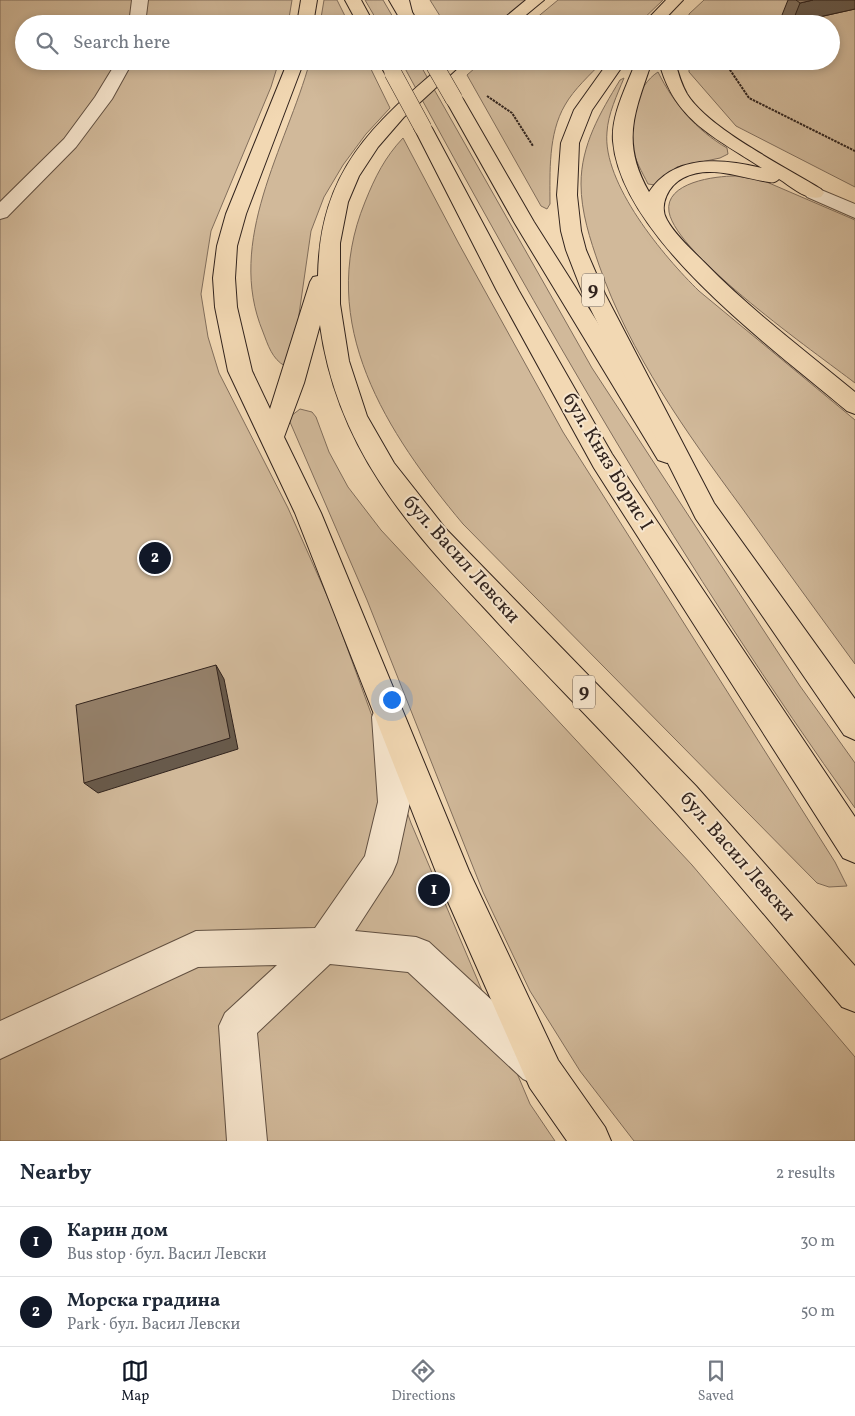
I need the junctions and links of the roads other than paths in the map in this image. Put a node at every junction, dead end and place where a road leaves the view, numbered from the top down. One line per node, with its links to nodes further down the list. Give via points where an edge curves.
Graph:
1 (140, 0): 7 (street)
2 (309, 0): 8 (main road)
3 (353, 0): 9 (main road)
4 (536, 0): 10 (main road)
5 (675, 0): 11 (main road)
6 (680, 0): 12 (main road)
7 (138, 15)
8 (306, 15)
9 (361, 15)
10 (517, 15)
11 (664, 15)
12 (666, 15)
13 (120, 70): 23 (street, via 70,143)
14 (292, 70): 27 (main road, via 236,214 227,246 224,278 226,307 240,371)
15 (391, 70): 31 (main road, бул. Княз Борис I, bridge, via 603,461)
16 (437, 70): 28 (main road, bridge, via 539,247)
17 (447, 70): 25 (main road, бул. Васил Левски / 9, via 388,122 349,177 335,210)
18 (611, 70): 28 (main road, 9, via 582,110 570,143 566,178 571,231 594,294)
19 (641, 70): 24 (main road, via 626,109 622,142 625,160)
20 (670, 70): 21 (main road, via 677,92 698,118 733,144)
21 (814, 193): 22 (street); 24 (main road, via 749,170 715,166 701,168 676,175 663,184 655,197)
22 (855, 212)
23 (0, 213)
24 (656, 221): 26 (main road, via 711,282)
25 (328, 259): 27 (main road); 33 (main road, бул. Васил Левски / 9, via 335,348 346,392 362,432 419,518 490,596 679,789)
26 (855, 405)
27 (272, 439): 29 (main road, via 308,512)
28 (705, 511): 30 (main road, 9)
29 (386, 705): 32 (street, via 394,802 380,862); 35 (main road, via 457,883)
30 (855, 725)
31 (855, 846)
32 (324, 946): 34 (street, via 196,949); 35 (street, via 416,954); 36 (street, via 238,1026)
33 (855, 994)
34 (0, 1040)
35 (544, 1074): 37 (main road)
36 (247, 1141)
37 (591, 1141)

